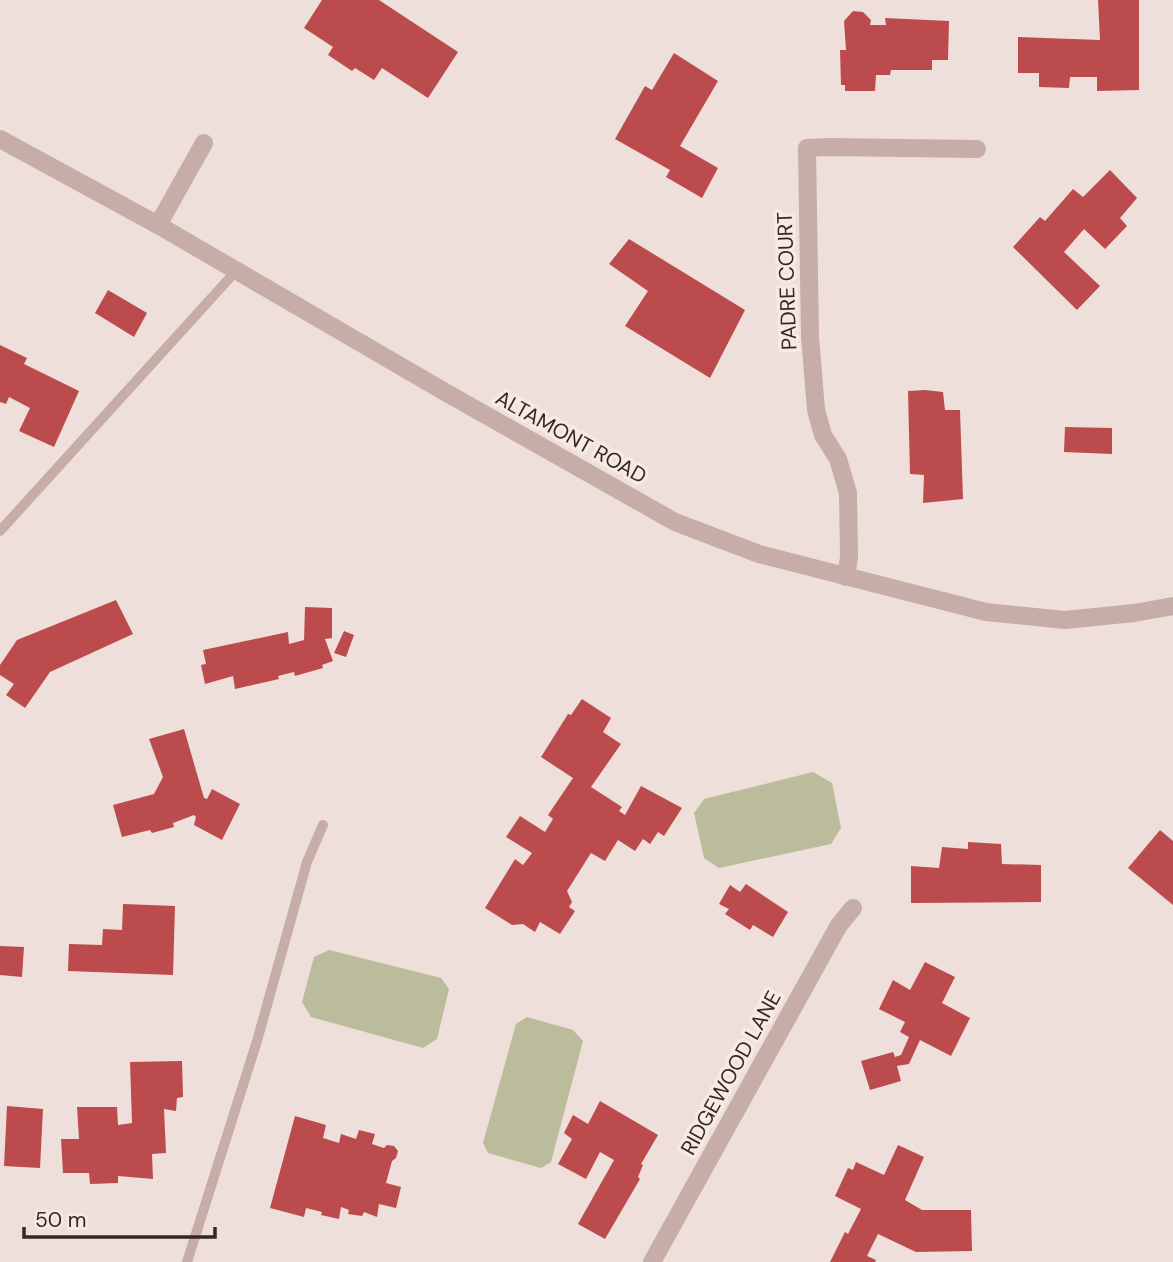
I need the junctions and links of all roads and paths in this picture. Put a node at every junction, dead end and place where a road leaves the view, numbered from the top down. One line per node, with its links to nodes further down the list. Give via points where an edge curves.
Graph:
1 (0, 139): 4 (street, ALTAMONT ROAD)
2 (204, 143): 4 (street)
3 (977, 149): 7 (street, PADRE COURT, via 807,149 816,410 848,493)
4 (158, 225): 5 (street, ALTAMONT ROAD)
5 (236, 271): 6 (lane); 7 (street, ALTAMONT ROAD, via 675,522 759,554)
6 (0, 531)
7 (846, 577): 8 (street, ALTAMONT ROAD, via 986,612 1065,620)
8 (1173, 606)
9 (323, 825): 11 (lane, via 307,862 257,1041)
10 (853, 908): 12 (street, RIDGEWOOD LANE, via 839,925)
11 (187, 1262)
12 (652, 1262)

